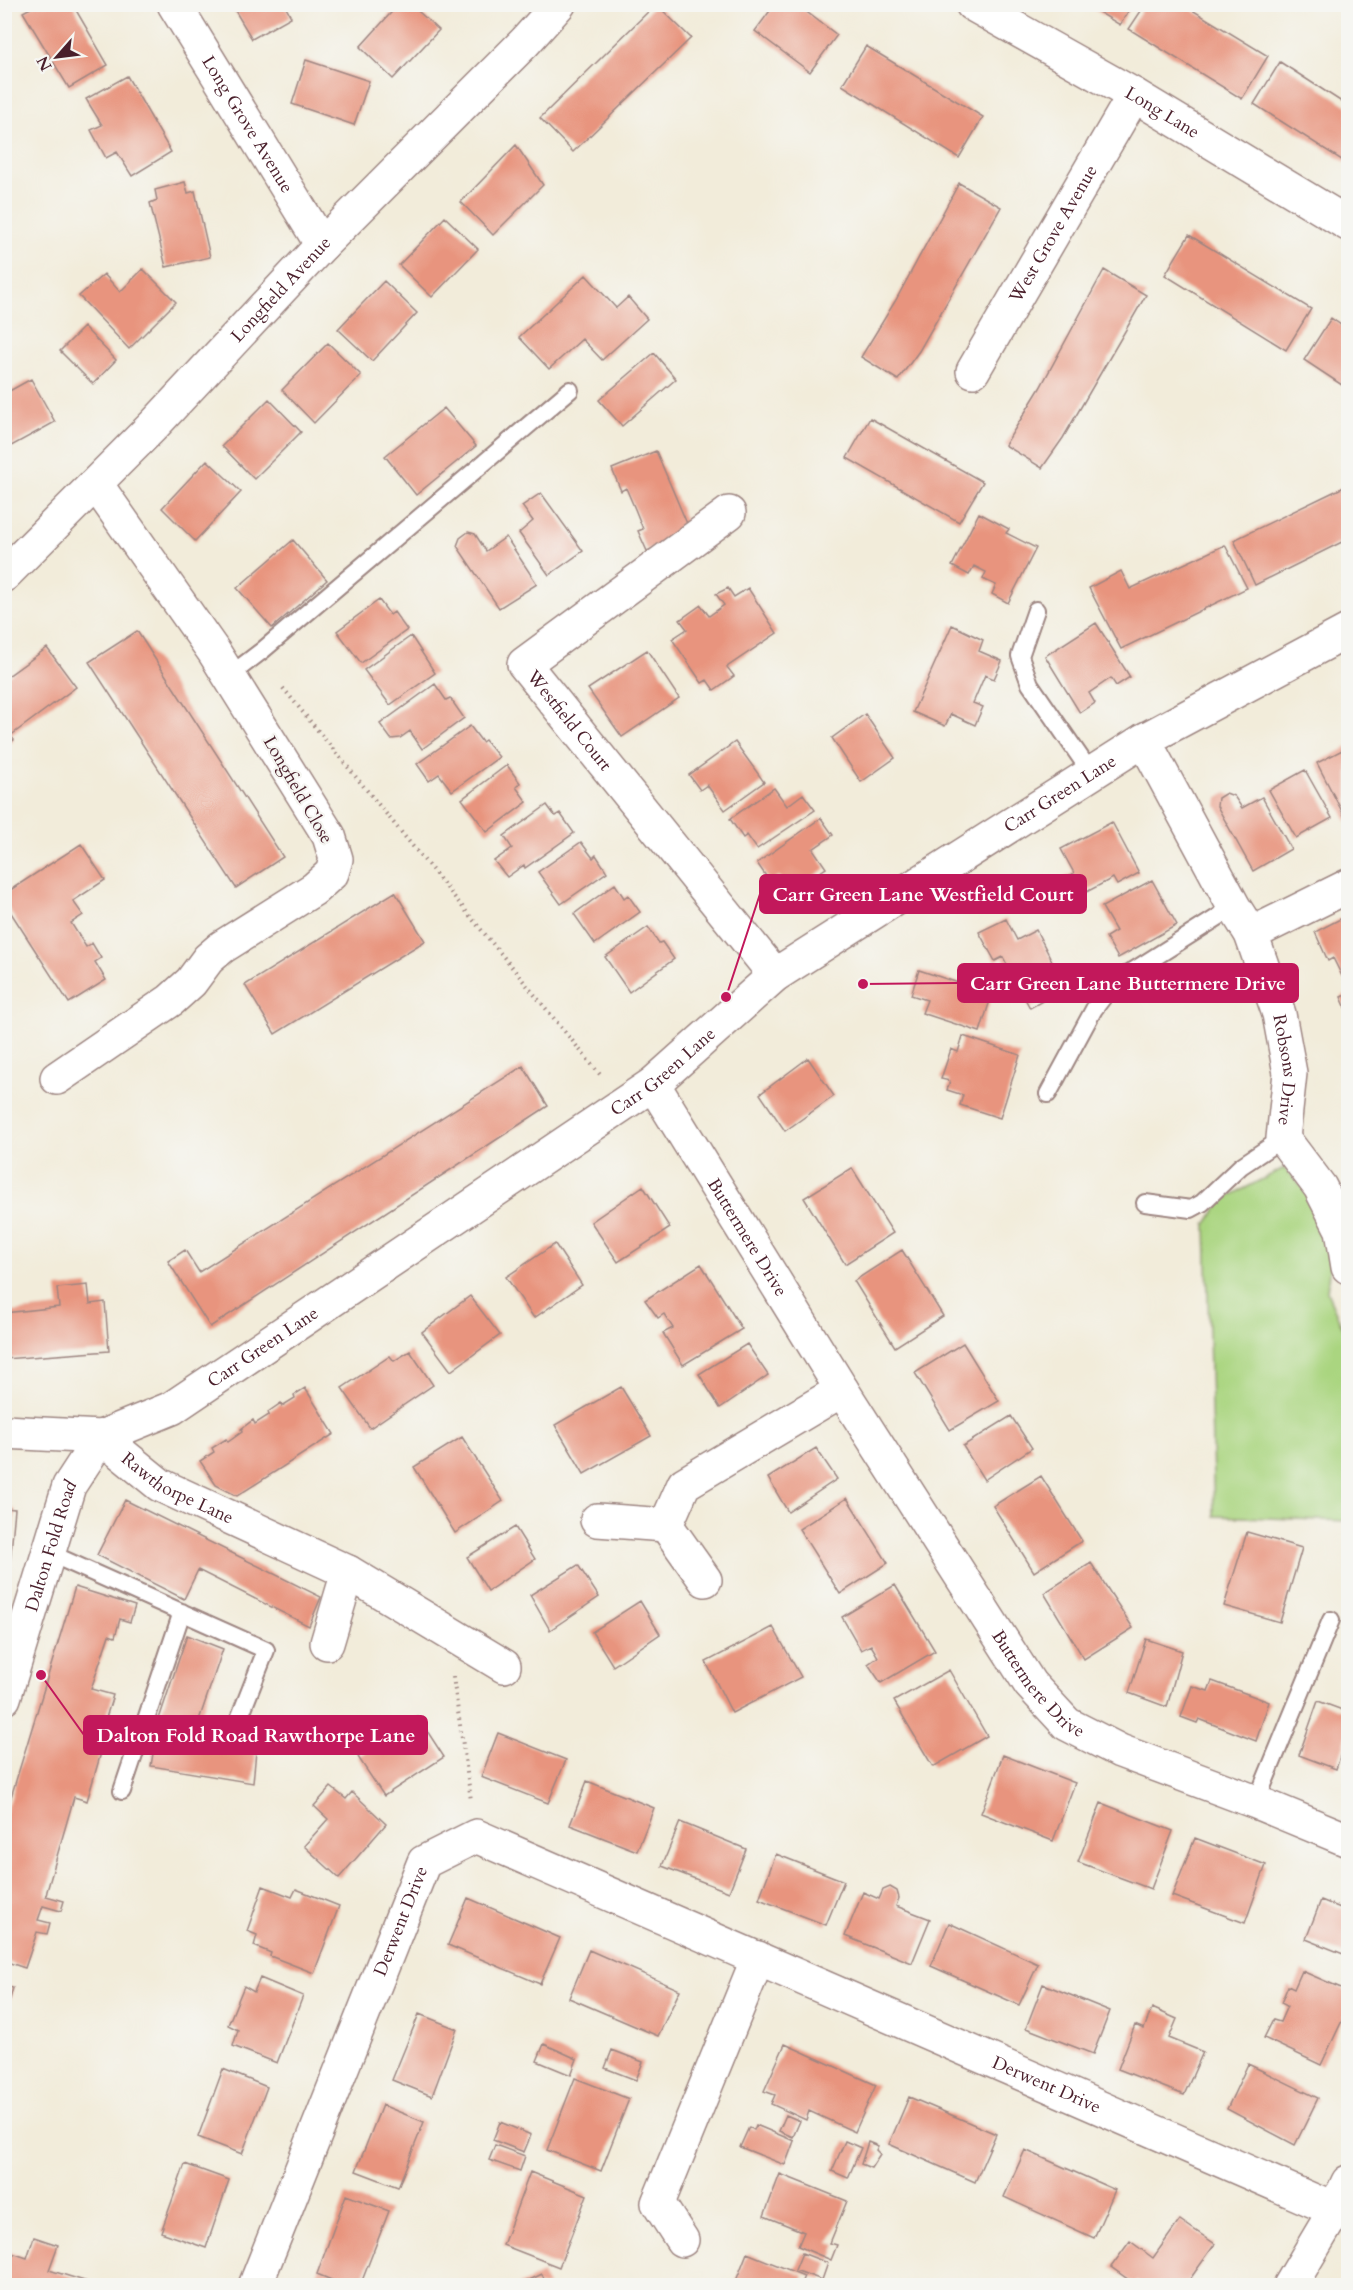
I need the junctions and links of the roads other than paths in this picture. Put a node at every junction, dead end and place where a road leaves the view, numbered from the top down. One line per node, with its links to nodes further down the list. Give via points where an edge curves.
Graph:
1 (174, 4): 6 (street, Long Grove Avenue)
2 (559, 4): 6 (street, Longfield Avenue)
3 (972, 4): 4 (street, Long Lane)
4 (1134, 95): 5 (street, Long Lane); 7 (street, West Grove Avenue)
5 (1348, 224)
6 (322, 245): 9 (street, Longfield Avenue)
7 (974, 371)
8 (570, 390): 14 (lane)
9 (96, 484): 11 (street, Longfield Avenue); 14 (street, Longfield Close)
10 (729, 513): 19 (street, Westfield Court, via 524,664)
11 (4, 575)
12 (1036, 610): 16 (lane, via 1020,656 1030,684)
13 (1348, 631): 15 (street, Carr Green Lane)
14 (229, 676): 20 (street, Longfield Close, via 329,836 336,859 332,873 314,889 222,947 171,1000)
15 (1144, 740): 16 (street, Carr Green Lane); 18 (street, Robsons Drive)
16 (1091, 773): 19 (street, Carr Green Lane)
17 (1348, 886): 18 (street)
18 (1243, 921): 22 (lane, via 1114,983 1094,1009); 23 (street, Robsons Drive, via 1279,1014 1290,1073)
19 (775, 975): 21 (street, Carr Green Lane)
20 (57, 1078)
21 (653, 1084): 26 (street, Buttermere Drive); 28 (street, Carr Green Lane, via 172,1408)
22 (1048, 1095)
23 (1283, 1138): 24 (lane, Robsons Drive, via 1241,1166 1191,1209); 25 (street, Robsons Drive, via 1320,1187 1341,1230)
24 (1145, 1203)
25 (1348, 1267)
26 (842, 1390): 30 (street, via 684,1484); 41 (street, Buttermere Drive, via 1030,1684 1067,1724 1120,1751)
27 (4, 1432): 28 (street)
28 (101, 1437): 31 (street, Dalton Fold Road, via 69,1486); 32 (street, Rawthorpe Lane, via 160,1485)
29 (597, 1520): 30 (street)
30 (666, 1525): 33 (street)
31 (49, 1553): 34 (lane); 38 (street, Dalton Fold Road)
32 (348, 1572): 36 (street); 37 (street, Rawthorpe Lane)
33 (705, 1580)
34 (182, 1612): 39 (lane, via 266,1650); 40 (lane)
35 (1331, 1620): 41 (lane)
36 (327, 1643)
37 (504, 1666)
38 (4, 1698)
39 (237, 1724)
40 (122, 1791)
41 (1256, 1802): 42 (street, Buttermere Drive)
42 (1348, 1840)
43 (758, 1958): 44 (street, Derwent Drive); 45 (street, via 657,2203); 46 (street, Derwent Drive, via 476,1836 424,1862)
44 (1342, 2196): 47 (street)
45 (682, 2240)
46 (255, 2286)
47 (1290, 2286)

